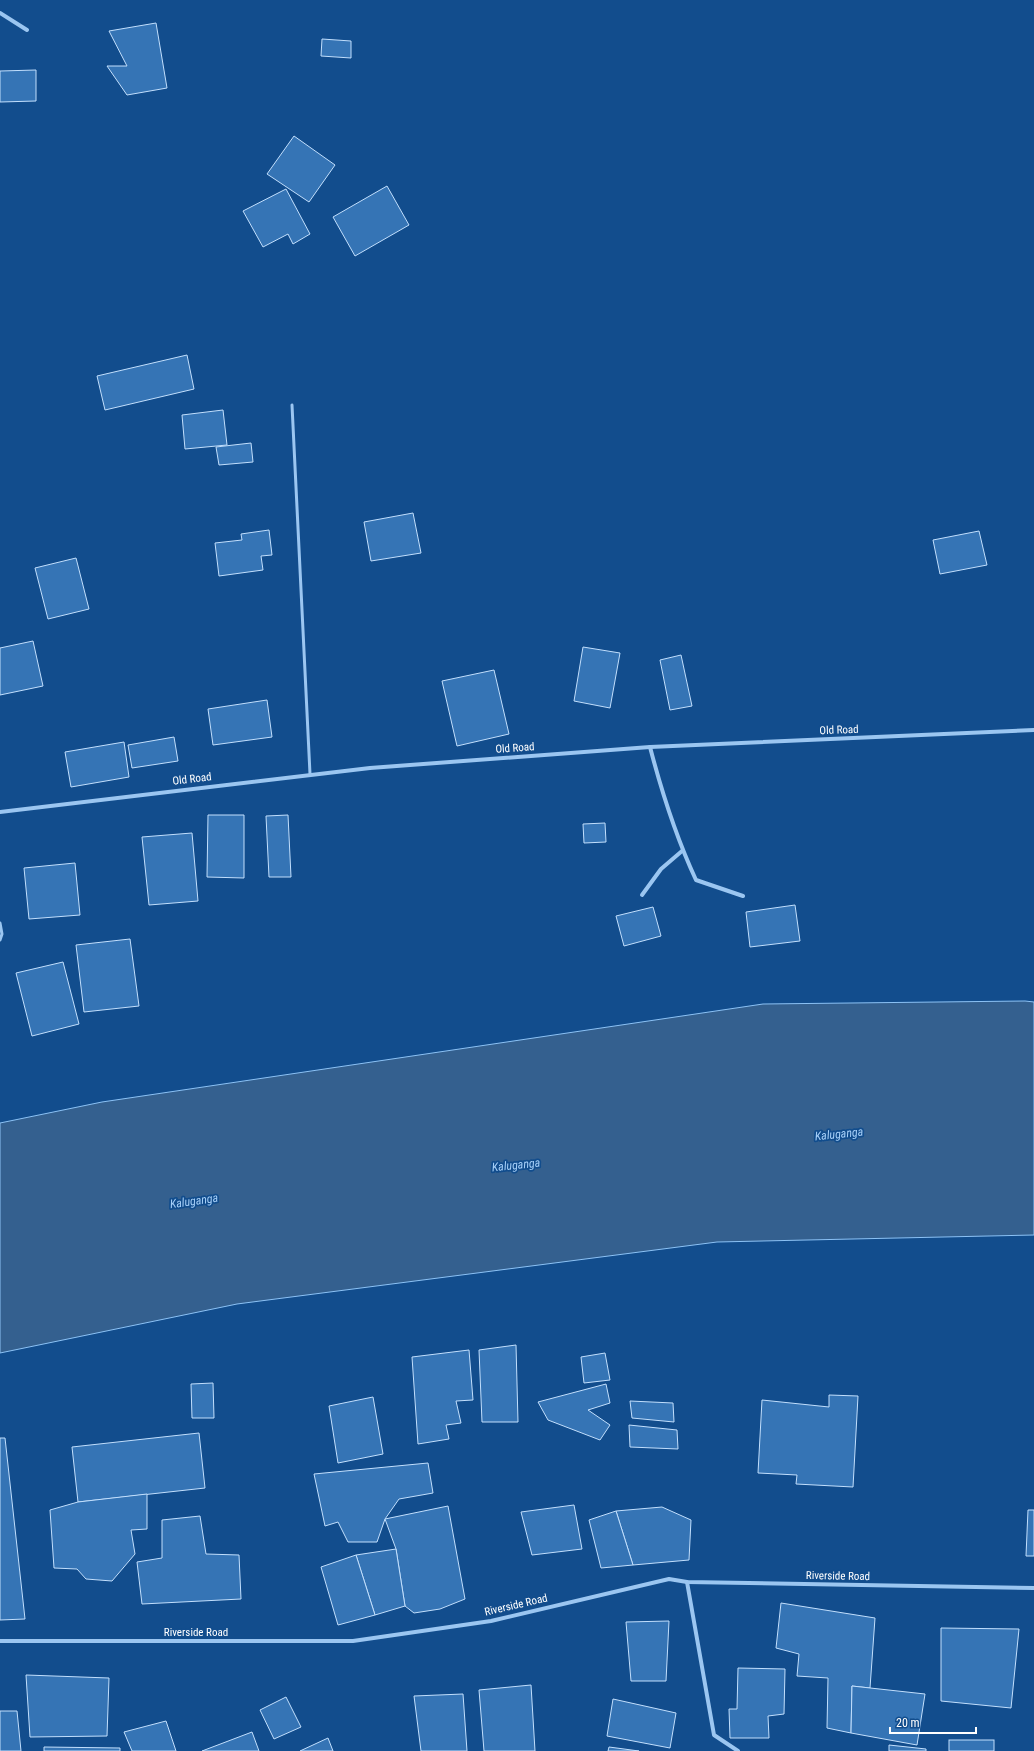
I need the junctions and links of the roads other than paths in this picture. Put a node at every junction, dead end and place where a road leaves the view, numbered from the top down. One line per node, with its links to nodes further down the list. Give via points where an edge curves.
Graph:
1 (0, 13): 2 (street)
2 (27, 30)
3 (292, 405): 6 (lane)
4 (1034, 730): 5 (street, Old Road)
5 (650, 747): 6 (street, Old Road); 8 (street)
6 (310, 774): 7 (street, Old Road)
7 (0, 812)
8 (682, 850): 9 (street, via 661,869); 10 (street, via 696,880)
9 (642, 895)
10 (743, 896)
11 (0, 923): 12 (lane)
12 (0, 940)
13 (687, 1582): 14 (street, Riverside Road); 15 (street, Riverside Road, via 669,1579 491,1621 353,1641); 16 (street, via 714,1735)
14 (1034, 1588)
15 (0, 1640)
16 (738, 1751)

